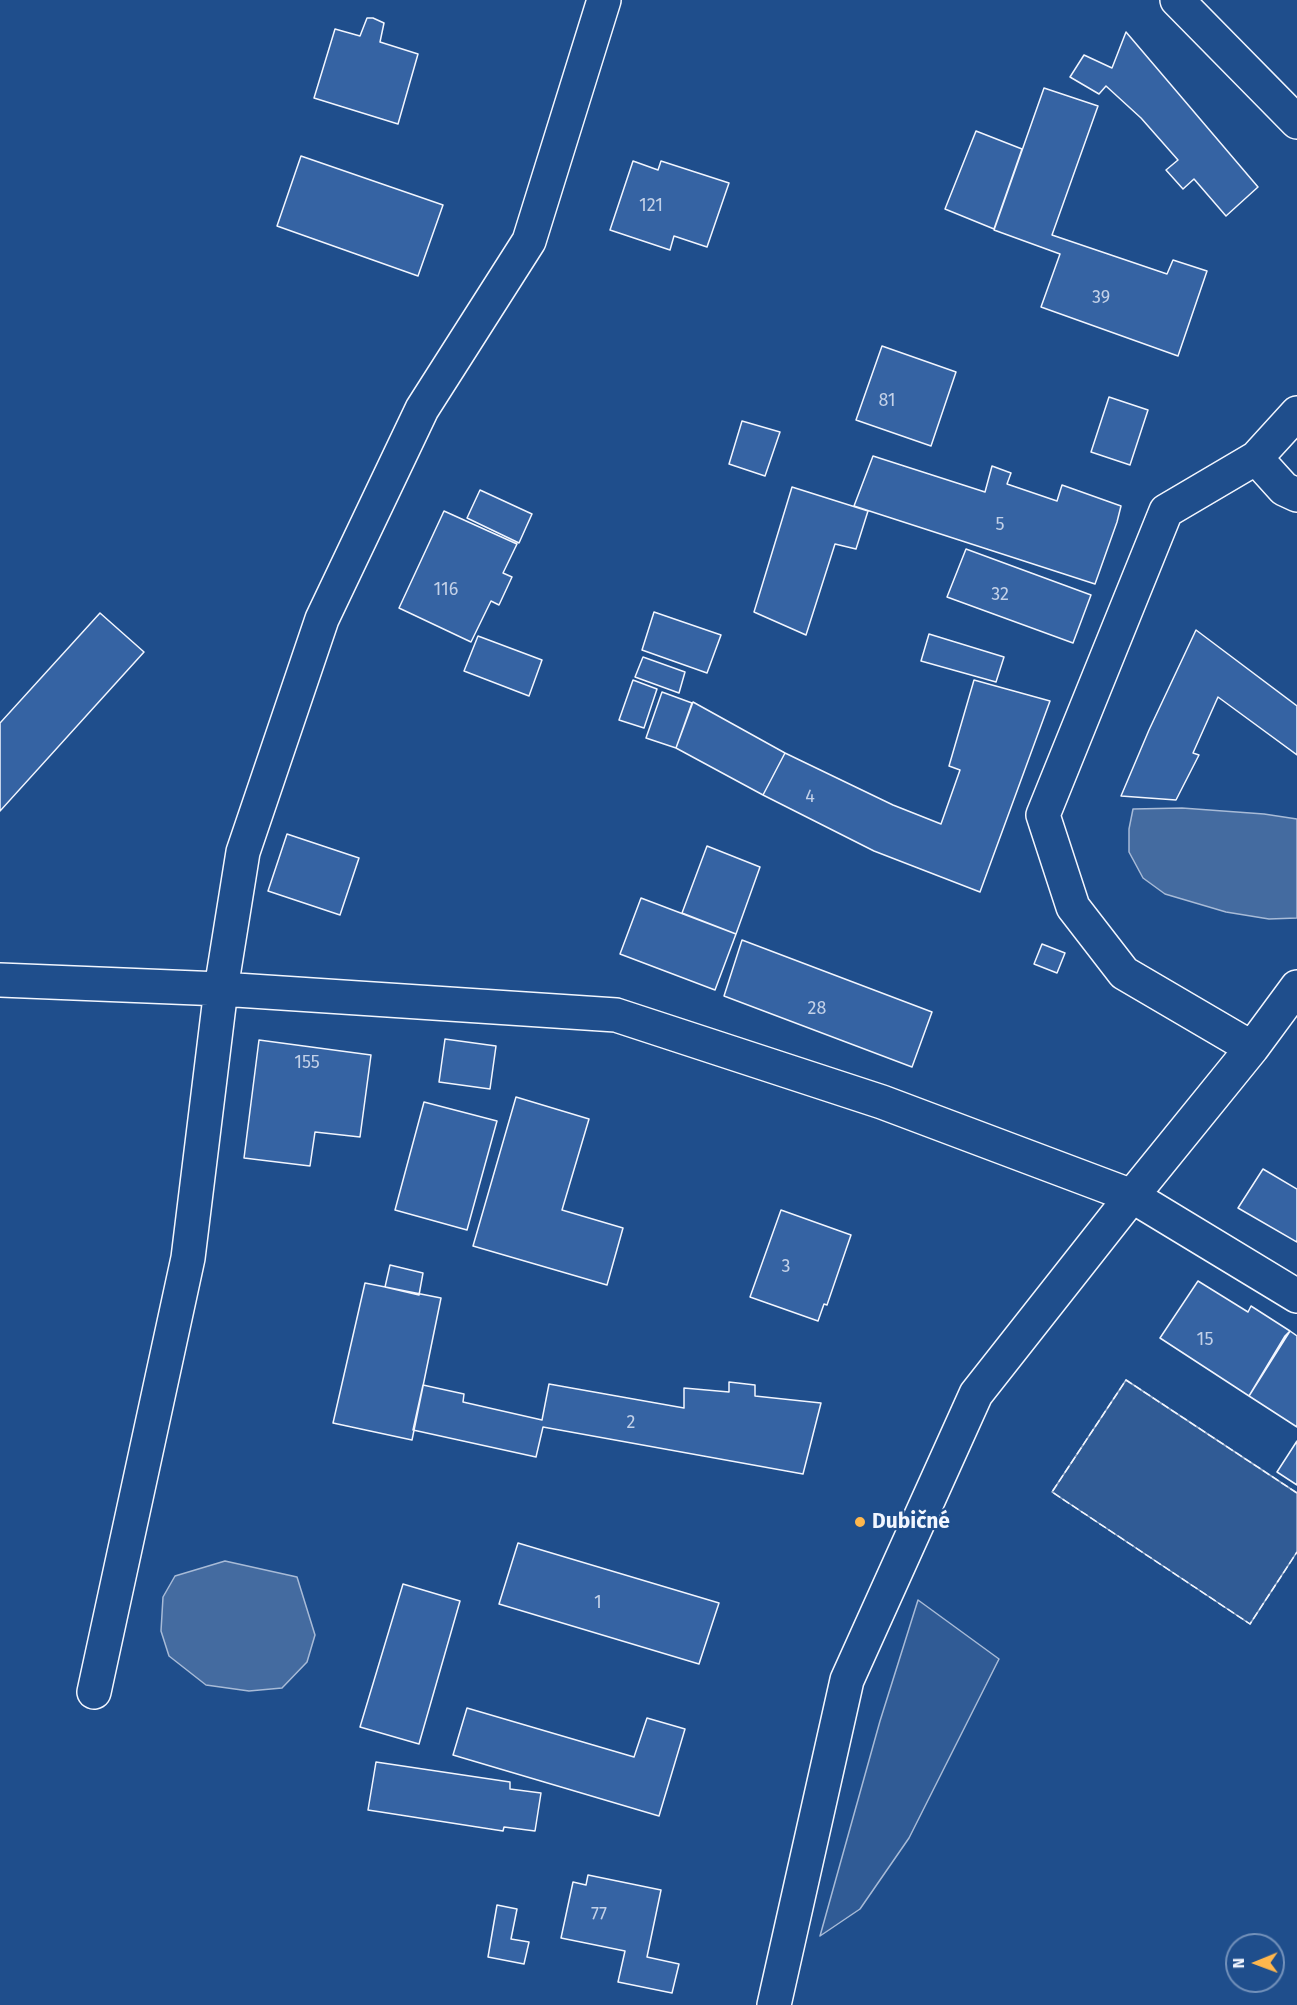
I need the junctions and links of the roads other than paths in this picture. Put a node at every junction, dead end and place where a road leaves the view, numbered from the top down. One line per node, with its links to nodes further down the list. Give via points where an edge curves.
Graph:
1 (604, 0): 9 (street, via 529,241 422,409 322,619 243,852)
2 (1177, 0): 3 (street)
3 (1297, 122)
4 (1297, 412): 5 (street)
5 (1256, 458): 6 (street, via 1284,489); 10 (street, via 1166,511 1043,815 1073,908 1124,973)
6 (1297, 495)
7 (0, 980): 9 (street)
8 (1297, 987): 10 (street)
9 (221, 989): 11 (street, via 616,1015 882,1102); 13 (street, via 188,1258)
10 (1252, 1048): 11 (street)
11 (1132, 1196): 12 (street); 14 (street, via 976,1394 847,1680)
12 (1297, 1296)
13 (94, 1692)
14 (774, 2005)

